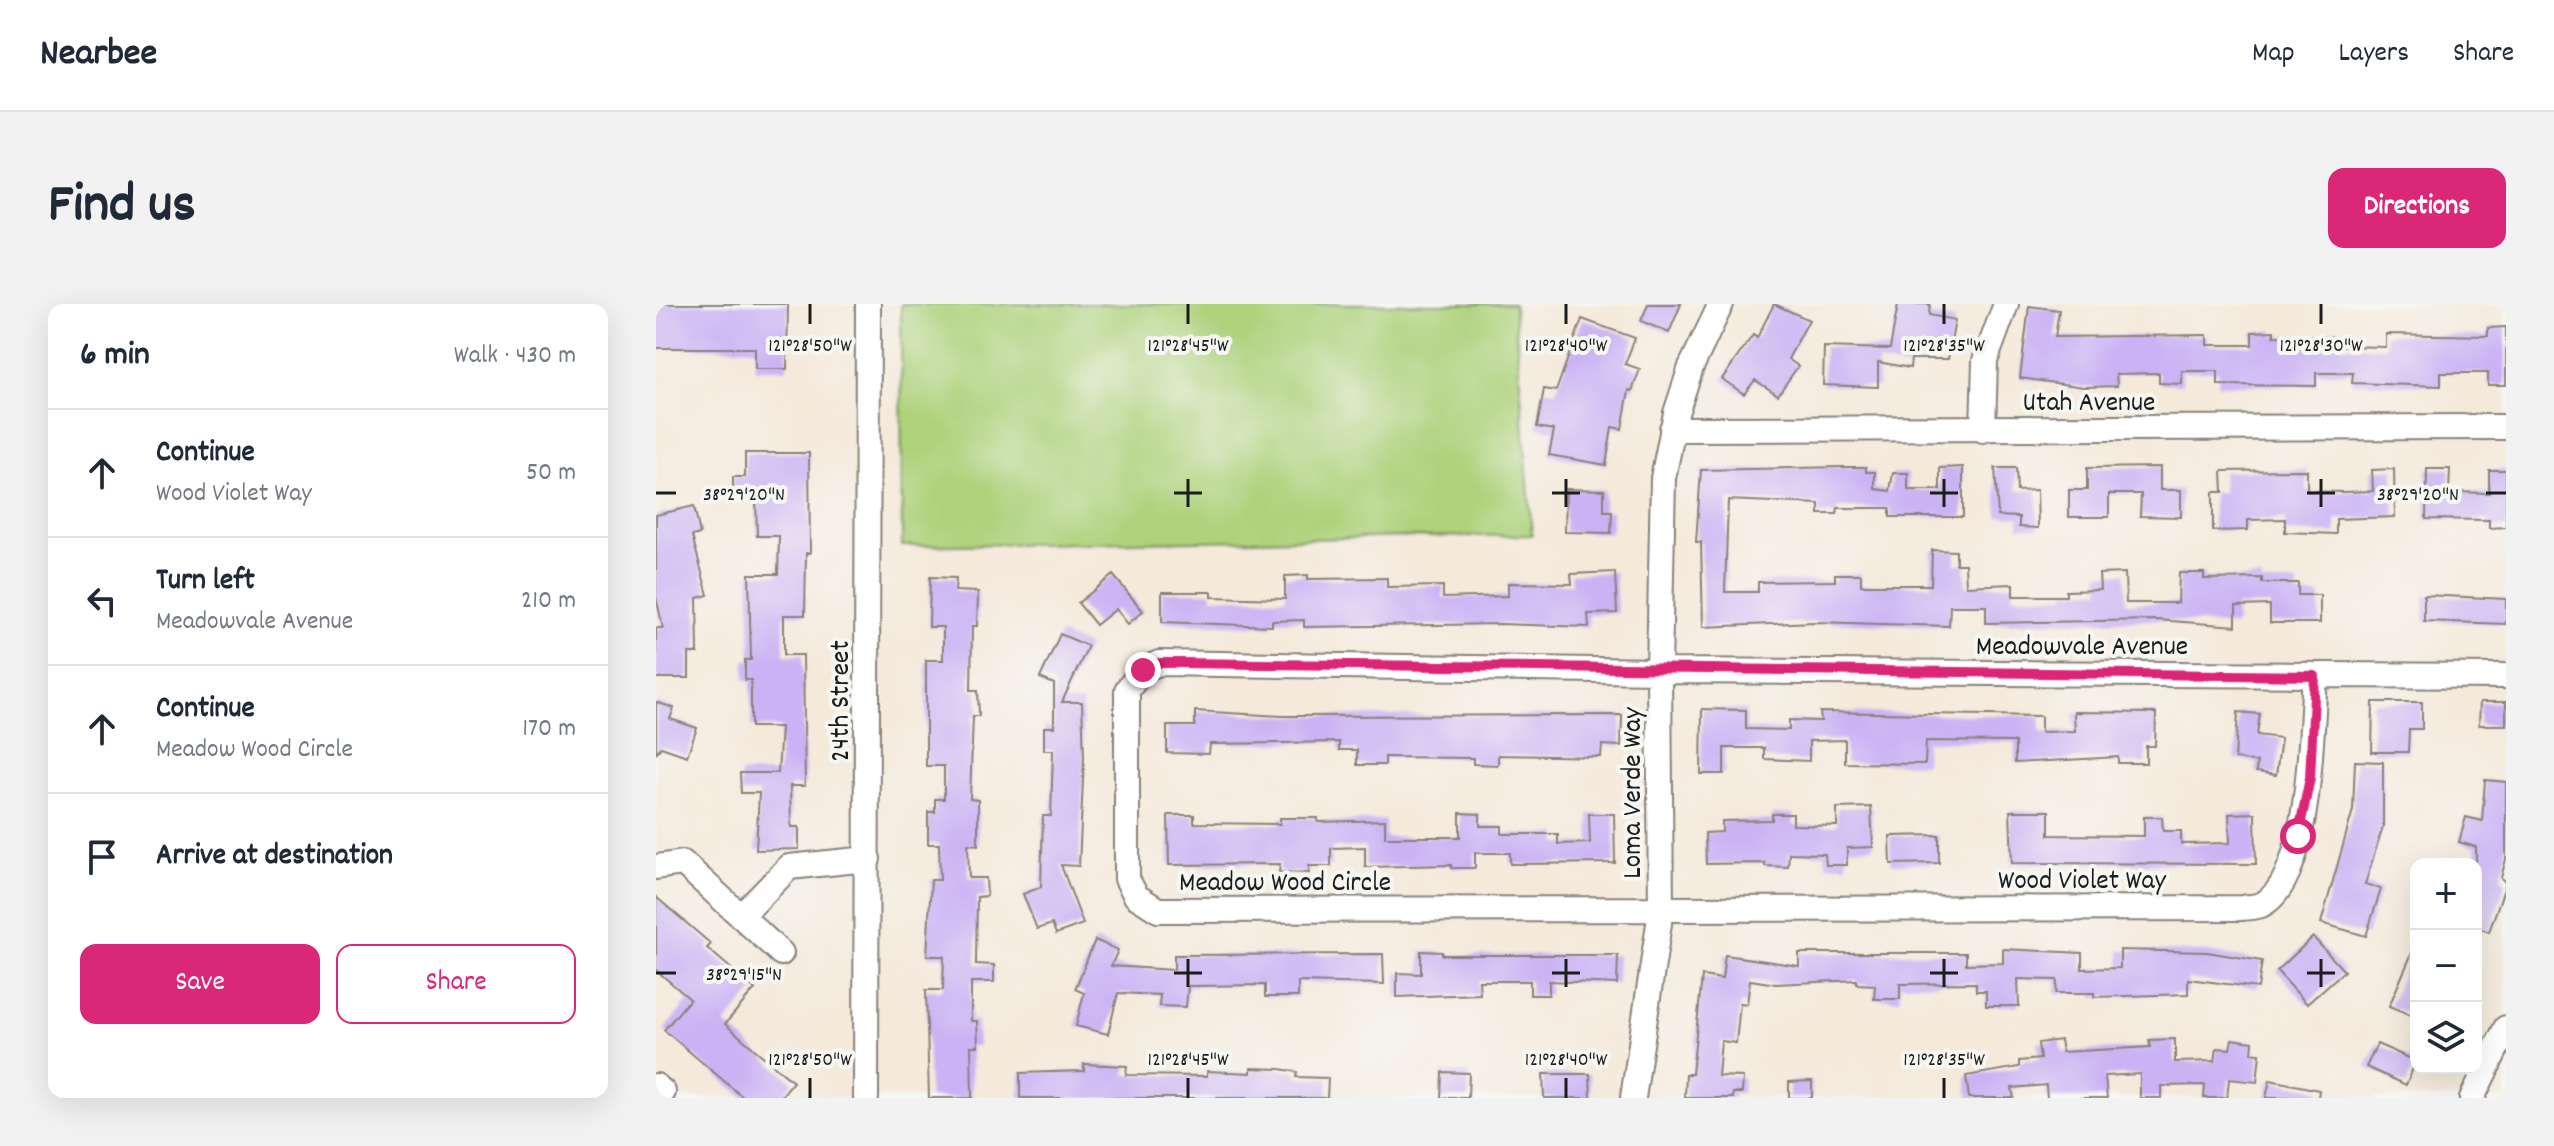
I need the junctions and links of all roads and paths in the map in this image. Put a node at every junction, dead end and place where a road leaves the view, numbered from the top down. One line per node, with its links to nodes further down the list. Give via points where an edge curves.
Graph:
1 (868, 304): 10 (street, 24th Street)
2 (1721, 304): 5 (street, Loma Verde Way, via 1691,367)
3 (2006, 304): 6 (street, via 1985,361)
4 (2506, 427): 6 (street, Utah Avenue)
5 (1672, 429): 6 (street, Utah Avenue); 7 (street, Loma Verde Way, via 1660,528)
6 (1983, 430)
7 (1659, 671): 8 (street, Meadowvale Avenue); 12 (street, Loma Verde Way); 12 (street, Meadow Wood Circle, via 1159,663 1143,670 1127,690 1125,712 1127,879 1136,896 1158,910)
8 (2315, 676): 9 (street, Meadowvale Avenue); 12 (street, Wood Violet Way, via 2305,805 2286,876 2262,904)
9 (2506, 676)
10 (868, 859): 13 (street, via 789,867); 18 (street, 24th Street)
11 (656, 867): 13 (street, via 683,863)
12 (1661, 910): 19 (street, Loma Verde Way)
13 (741, 916): 14 (street)
14 (781, 953)
15 (2506, 1028): 20 (street)
16 (656, 1086): 17 (street, via 663,1092)
17 (657, 1098)
18 (866, 1098)
19 (1633, 1098)
20 (2472, 1098)

